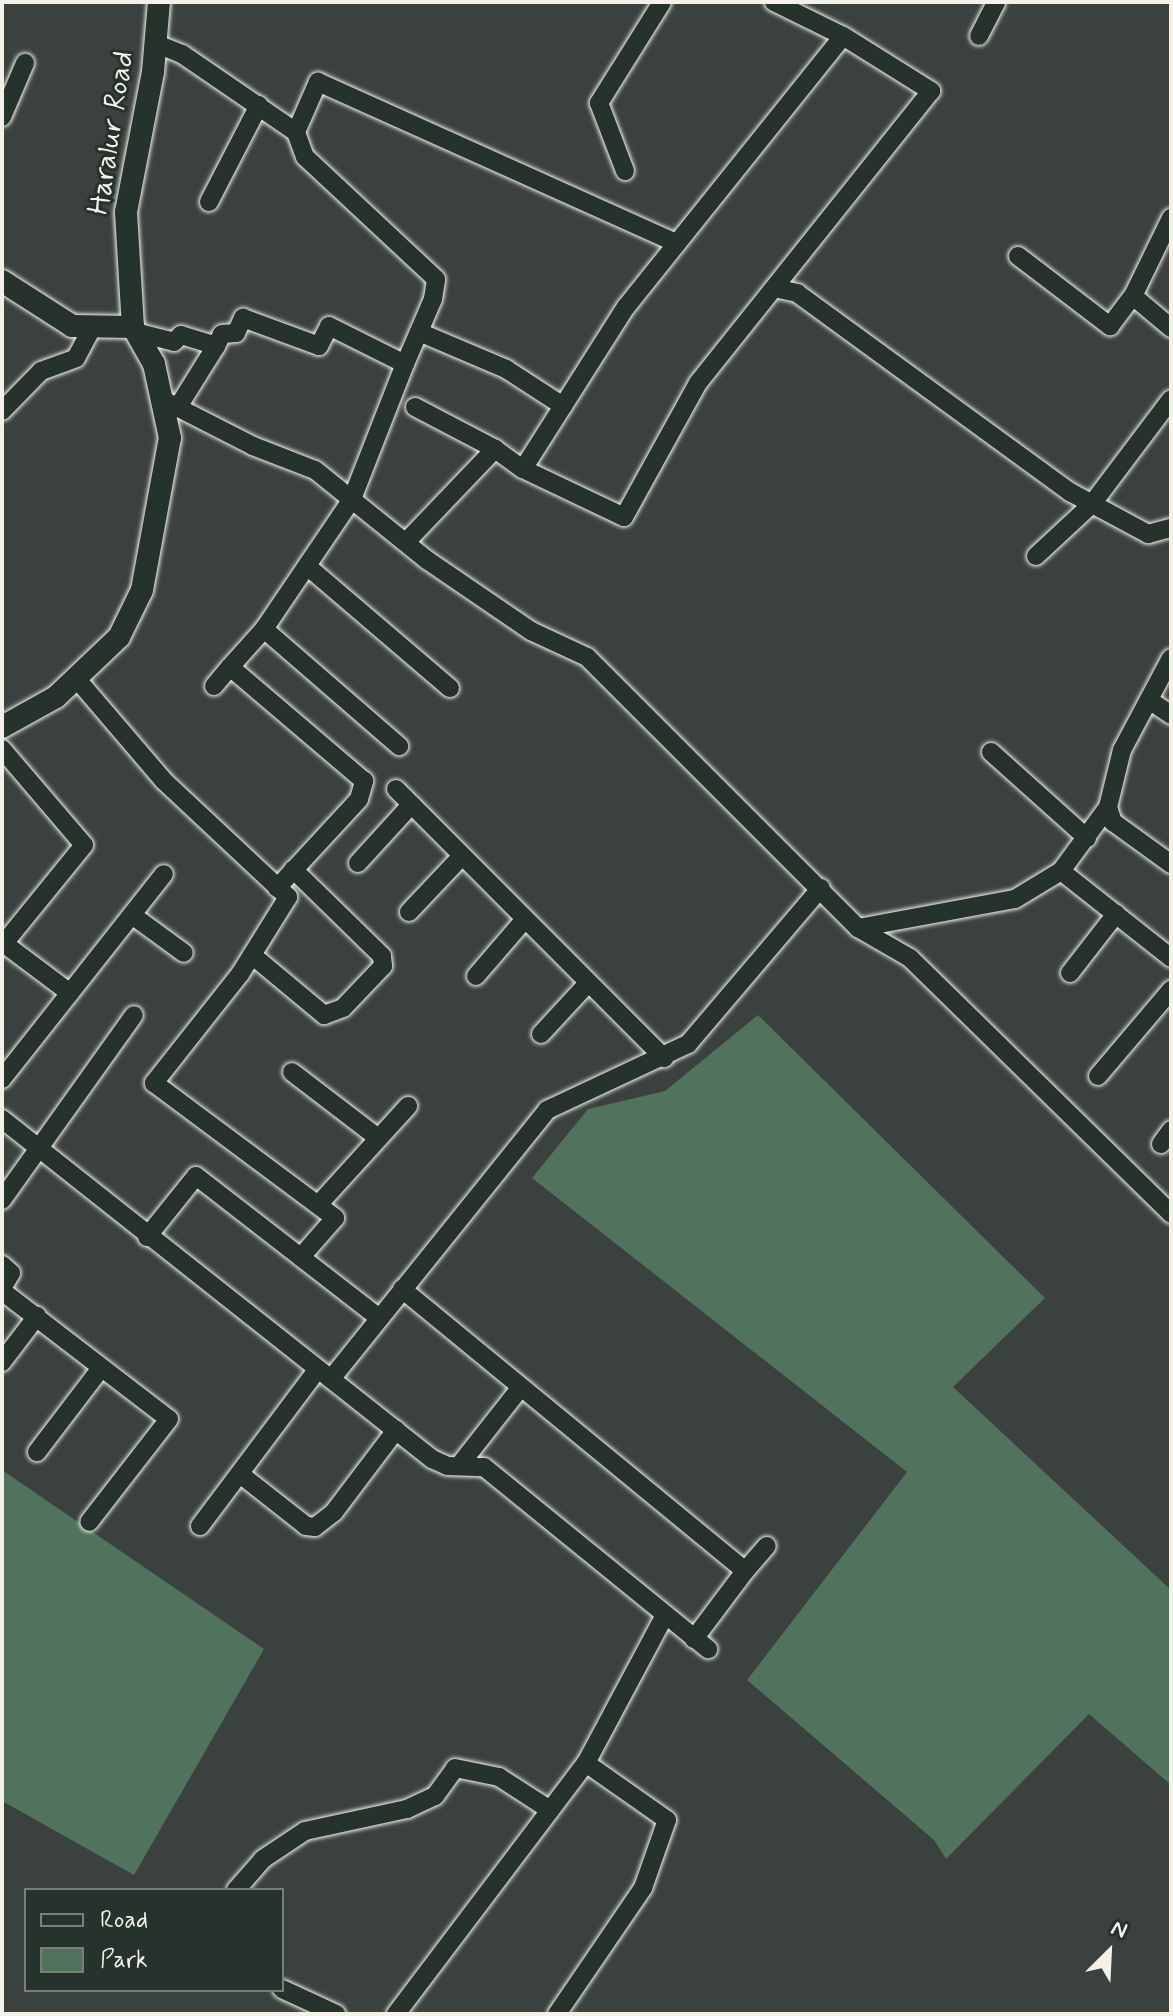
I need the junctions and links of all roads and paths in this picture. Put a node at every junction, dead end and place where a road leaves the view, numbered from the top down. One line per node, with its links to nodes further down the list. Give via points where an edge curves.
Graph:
1 (159, 2): 7 (street, Haralur Road)
2 (662, 2): 12 (street, via 599,103)
3 (774, 2): 5 (street)
4 (996, 2): 6 (street)
5 (843, 36): 15 (street); 18 (street, via 931,91)
6 (979, 36)
7 (157, 44): 9 (street); 22 (street, Haralur Road, via 126,212)
8 (25, 63): 10 (street)
9 (259, 105): 11 (street); 13 (street)
10 (2, 117)
11 (296, 132): 15 (street, via 318,82); 23 (street, via 305,157 436,279)
12 (625, 171)
13 (209, 202)
14 (1171, 218): 19 (street)
15 (677, 243): 28 (street, via 626,307)
16 (1018, 256): 19 (street, via 1110,326)
17 (2, 281): 20 (street, via 72,326)
18 (774, 288): 32 (street, via 698,383 624,517); 34 (street, via 797,293 955,412)
19 (1133, 296): 21 (street)
20 (93, 326): 22 (street); 30 (street, via 76,358 41,371)
21 (1171, 328)
22 (136, 330): 24 (street, via 174,342 181,335); 27 (street, Haralur Road)
23 (419, 332): 25 (street); 28 (street, via 506,369)
24 (216, 346): 25 (street, via 222,334 236,333 243,318 319,346 329,326); 27 (street)
25 (405, 364): 33 (street)
26 (1171, 399): 34 (street)
27 (172, 404): 33 (street, via 253,446 315,470); 42 (street, Haralur Road, via 142,590 119,637)
28 (563, 406): 32 (street)
29 (415, 407): 31 (street)
30 (2, 411)
31 (495, 449): 32 (street); 36 (street)
32 (523, 469)
33 (352, 499): 36 (street); 38 (street)
34 (1092, 504): 35 (street, via 1148,534); 37 (street)
35 (1171, 528)
36 (406, 542): 62 (street, via 531,631 587,657)
37 (1036, 556)
38 (307, 566): 39 (street); 44 (street)
39 (264, 629): 41 (street); 48 (street)
40 (1171, 658): 45 (street)
41 (230, 667): 43 (street); 58 (street, via 364,781 359,799)
42 (76, 678): 47 (street, Haralur Road, via 56,697); 61 (street, via 164,781)
43 (214, 686)
44 (450, 688)
45 (1149, 700): 46 (street); 53 (street, via 1122,750)
46 (1171, 715)
47 (2, 727)
48 (399, 746)
49 (2, 749): 68 (street, via 84,845)
50 (991, 752): 54 (street)
51 (396, 789): 52 (street)
52 (411, 805): 55 (street); 56 (street)
53 (1108, 807): 54 (street); 57 (street, via 1113,822)
54 (1087, 838): 59 (street)
55 (462, 856): 63 (street); 66 (street)
56 (358, 863)
57 (1171, 864)
58 (293, 869): 61 (street); 70 (street, via 382,956 383,966 343,1008 324,1015)
59 (1061, 871): 64 (street); 67 (street, via 1015,899)
60 (164, 874): 65 (street)
61 (277, 888): 70 (street, via 288,897)
62 (821, 888): 67 (street); 79 (street, via 688,1044)
63 (409, 912)
64 (1116, 914): 71 (street); 72 (street)
65 (132, 915): 69 (street); 76 (street)
66 (525, 919): 73 (street); 74 (street)
67 (858, 928): 89 (street, via 910,958)
68 (3, 944): 76 (street)
69 (184, 953)
70 (252, 955): 88 (street, via 154,1083)
71 (1171, 958)
72 (1070, 973)
73 (476, 976)
74 (588, 983): 78 (street); 79 (street)
75 (1171, 990): 81 (street)
76 (70, 993): 82 (street)
77 (134, 1015): 86 (street)
78 (541, 1034)
79 (664, 1058): 94 (street, via 609,1084 577,1092 547,1110)
80 (292, 1072): 85 (street)
81 (1098, 1076)
82 (2, 1079)
83 (408, 1106): 85 (street)
84 (2, 1119): 86 (street)
85 (378, 1138): 88 (street)
86 (35, 1150): 87 (street); 90 (street)
87 (2, 1200)
88 (318, 1205): 91 (street, via 335,1218)
89 (1171, 1214)
90 (147, 1237): 91 (street, via 196,1176); 99 (street)
91 (301, 1257): 96 (street)
92 (2, 1265): 93 (street, via 11,1273)
93 (2, 1289): 95 (street)
94 (402, 1289): 96 (street); 100 (street)
95 (37, 1316): 97 (street); 98 (street)
96 (379, 1318): 99 (street)
97 (2, 1362)
98 (101, 1368): 102 (street); 105 (street, via 169,1419)
99 (324, 1374): 101 (street); 104 (street)
100 (521, 1387): 103 (street); 108 (street)
101 (396, 1430): 103 (street, via 432,1459 448,1466); 104 (street, via 334,1512 315,1527 306,1526)
102 (37, 1452)
103 (462, 1462): 109 (street, via 484,1467)
104 (240, 1474): 106 (street)
105 (89, 1522)
106 (200, 1526)
107 (767, 1546): 108 (street)
108 (745, 1571): 109 (street, via 701,1644)
109 (665, 1615): 110 (street)
110 (586, 1763): 111 (street); 116 (street, via 667,1820 643,1888)
111 (550, 1810): 112 (street, via 499,1777 455,1768 435,1796 407,1809 305,1831 263,1859); 115 (street)
112 (238, 1888)
113 (284, 1990): 114 (street)
114 (336, 2014)
115 (396, 2014)
116 (557, 2014)

